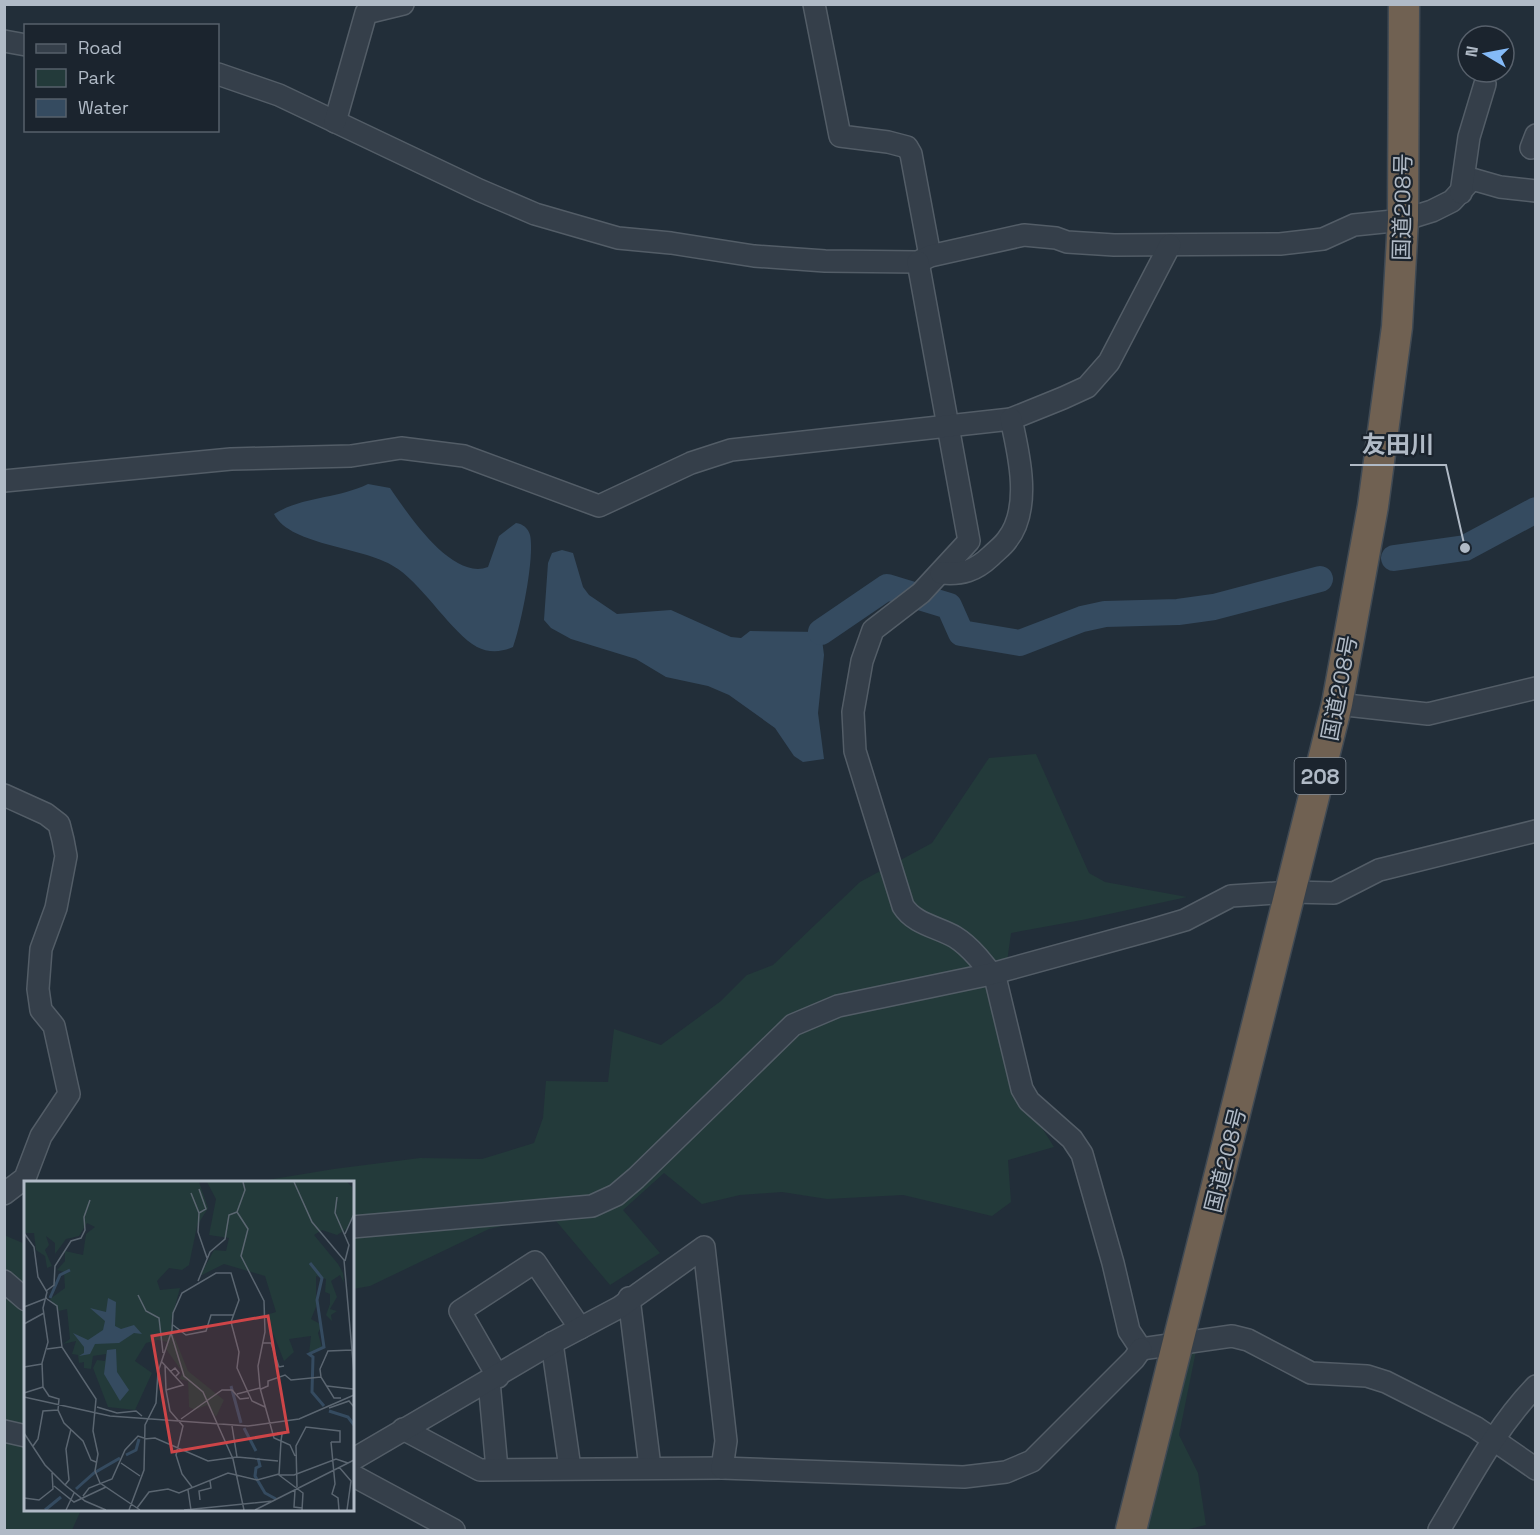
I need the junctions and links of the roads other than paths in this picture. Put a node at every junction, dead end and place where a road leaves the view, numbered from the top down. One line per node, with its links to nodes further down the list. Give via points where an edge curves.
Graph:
1 (403, 4): 8 (street, via 366,13)
2 (814, 4): 13 (street, via 840,136 907,147 911,154)
3 (1404, 4): 11 (highway, 国道208号 / 208)
4 (4, 41): 5 (street)
5 (24, 45)
6 (219, 74): 8 (street, via 279,95)
7 (1485, 84): 10 (street, via 1471,128)
8 (335, 122): 13 (street, via 535,214 618,238 825,261)
9 (1536, 191): 10 (street, via 1472,180)
10 (1461, 193): 11 (street, via 1452,201)
11 (1403, 220): 12 (street, via 1354,225 1312,241); 19 (highway, 国道208号 / 208, via 1393,360 1373,506)
12 (1170, 245): 13 (street, via 1114,246 1024,234); 14 (street, via 1109,362 1087,387)
13 (924, 259): 15 (street)
14 (1011, 419): 15 (street); 17 (street, via 1022,467 1017,519 1008,539 987,559 961,575)
15 (948, 426): 16 (street, via 731,450 691,463 599,506 464,456 400,448 351,456 231,459); 17 (street, via 969,541)
16 (4, 481)
17 (941, 573): 23 (street, via 873,630 862,661 853,712 855,751 903,906 916,919 957,938)
18 (1536, 688): 19 (street, via 1428,714)
19 (1337, 704): 22 (highway, 国道208号 / 208)
20 (4, 795): 24 (street, via 46,814 58,824 63,840 66,856 56,908 41,949 38,989 41,1010 54,1026 69,1094 41,1136 25,1178)
21 (1536, 831): 22 (street, via 1379,870 1334,893)
22 (1292, 892): 23 (street, via 1231,896 1185,920); 31 (highway, 国道208号 / 208)
23 (991, 974): 25 (street, via 838,1006 793,1025 636,1178 616,1195 591,1206); 32 (street, via 1008,1025 1022,1089 1082,1154 1129,1331)
24 (4, 1194)
25 (354, 1227)
26 (12, 1282): 27 (street)
27 (24, 1297)
28 (629, 1298): 29 (street); 40 (street); 42 (street, via 704,1247 726,1441)
29 (580, 1328): 30 (street); 33 (street, via 535,1262 460,1311)
30 (552, 1343): 33 (street); 41 (street)
31 (1180, 1344): 32 (street); 38 (street, via 1232,1336 1248,1340 1311,1373 1367,1376 1386,1382); 47 (highway, 国道208号 / 208)
32 (1141, 1349): 42 (street, via 1032,1461 1006,1472 964,1477)
33 (494, 1379): 35 (street); 44 (street)
34 (1536, 1386): 38 (street)
35 (403, 1429): 39 (street); 44 (street, via 480,1470)
36 (4, 1431): 37 (street)
37 (24, 1436)
38 (1494, 1440): 43 (street); 48 (street)
39 (354, 1459)
40 (650, 1467): 41 (street); 42 (street)
41 (570, 1468): 44 (street)
42 (722, 1468)
43 (1536, 1469)
44 (497, 1470)
45 (354, 1476): 46 (street)
46 (454, 1530)
47 (1131, 1530)
48 (1439, 1530)

